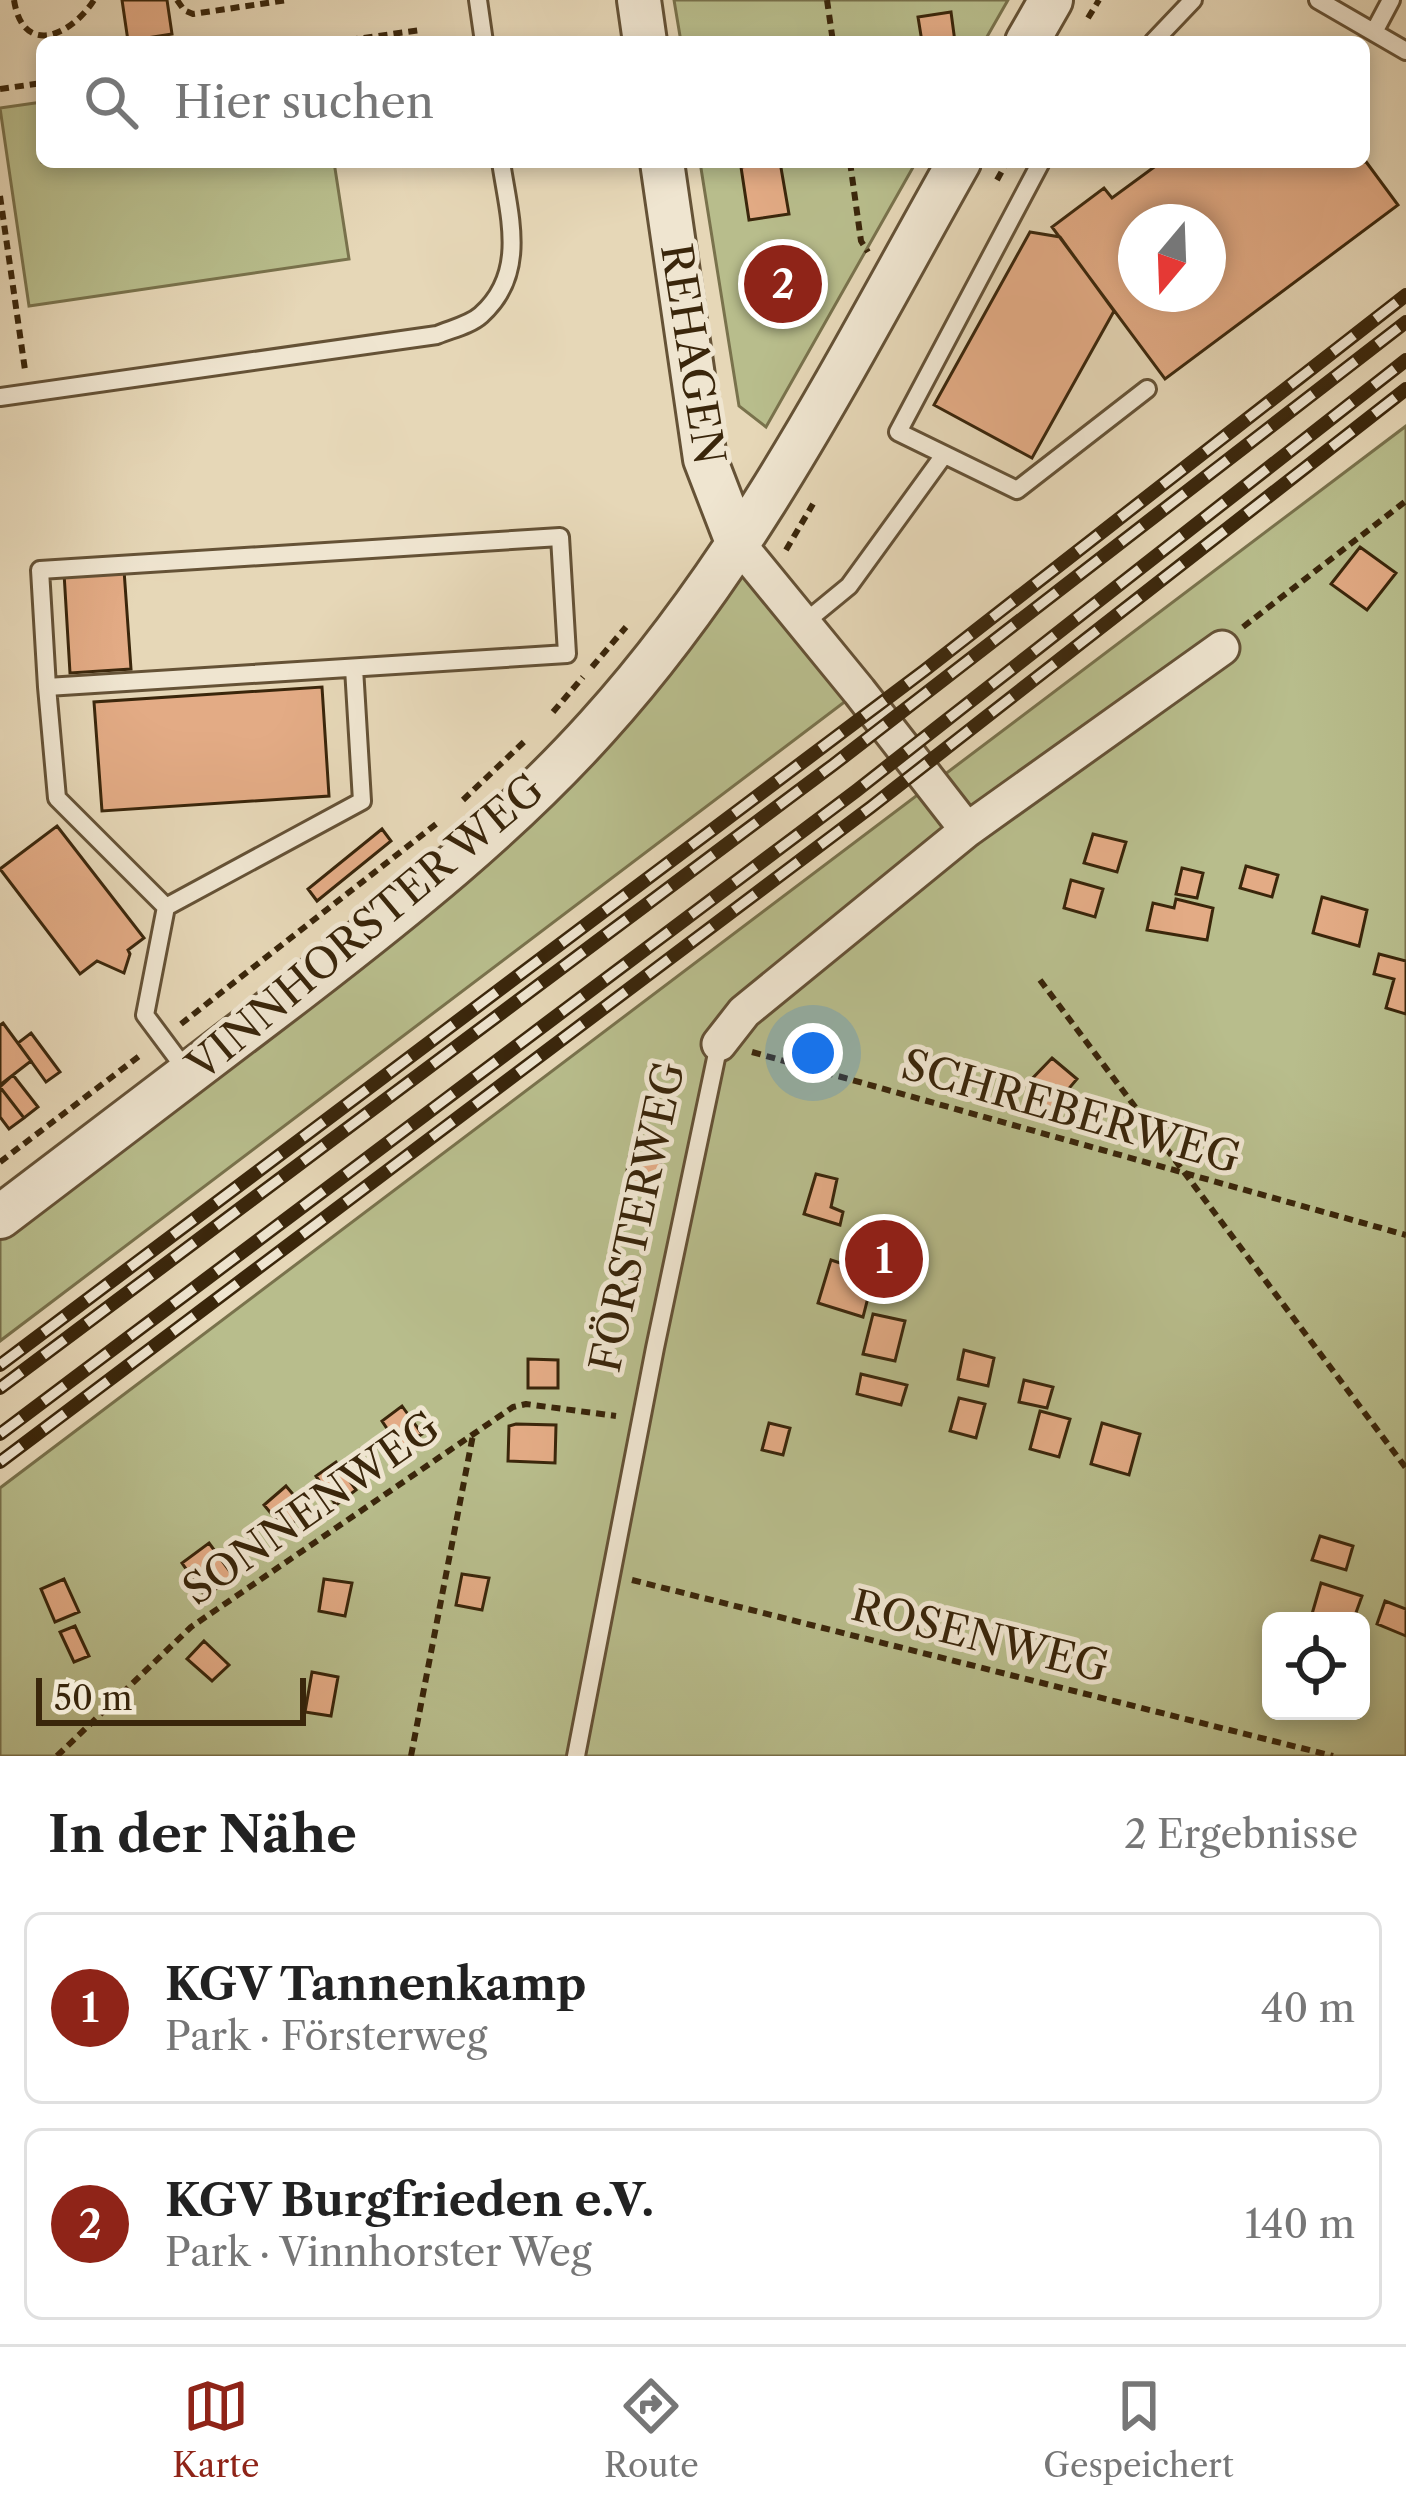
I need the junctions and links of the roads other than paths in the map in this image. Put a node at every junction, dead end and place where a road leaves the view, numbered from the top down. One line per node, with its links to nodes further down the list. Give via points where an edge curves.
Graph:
1 (478, 0): 8 (lane)
2 (639, 0): 9 (street)
3 (1051, 0): 10 (street)
4 (1192, 0): 11 (lane)
5 (1318, 0): 7 (lane)
6 (1391, 0): 7 (lane)
7 (1374, 32): 12 (lane)
8 (483, 36)
9 (644, 36)
10 (1031, 36)
11 (1159, 36)
12 (1406, 51)
13 (503, 168): 18 (lane, via 514,250 505,286 479,317 437,335)
14 (663, 168): 20 (street, REHAGEN, via 705,460)
15 (956, 168): 20 (street, VINNHORSTER WEG)
16 (1038, 168): 19 (lane, via 898,432)
17 (1147, 389): 19 (lane, via 1017,490)
18 (0, 397)
19 (944, 455): 21 (lane, via 849,586)
20 (737, 542): 21 (street); 28 (street, VINNHORSTER WEG, via 655,658 538,788 410,901)
21 (804, 623): 25 (street)
22 (1222, 648): 25 (street, FÖRSTERWEG)
23 (354, 668): 24 (lane); 24 (lane, via 567,654 560,537 40,570); 26 (lane, via 362,801)
24 (47, 687): 26 (lane, via 57,798)
25 (967, 830): 27 (street, FÖRSTERWEG, via 744,1012)
26 (166, 907): 28 (lane, via 145,1015)
27 (719, 1044): 30 (lane, FÖRSTERWEG, via 646,1346 641,1419)
28 (188, 1073): 29 (street, VINNHORSTER WEG)
29 (0, 1216)
30 (576, 1756)

